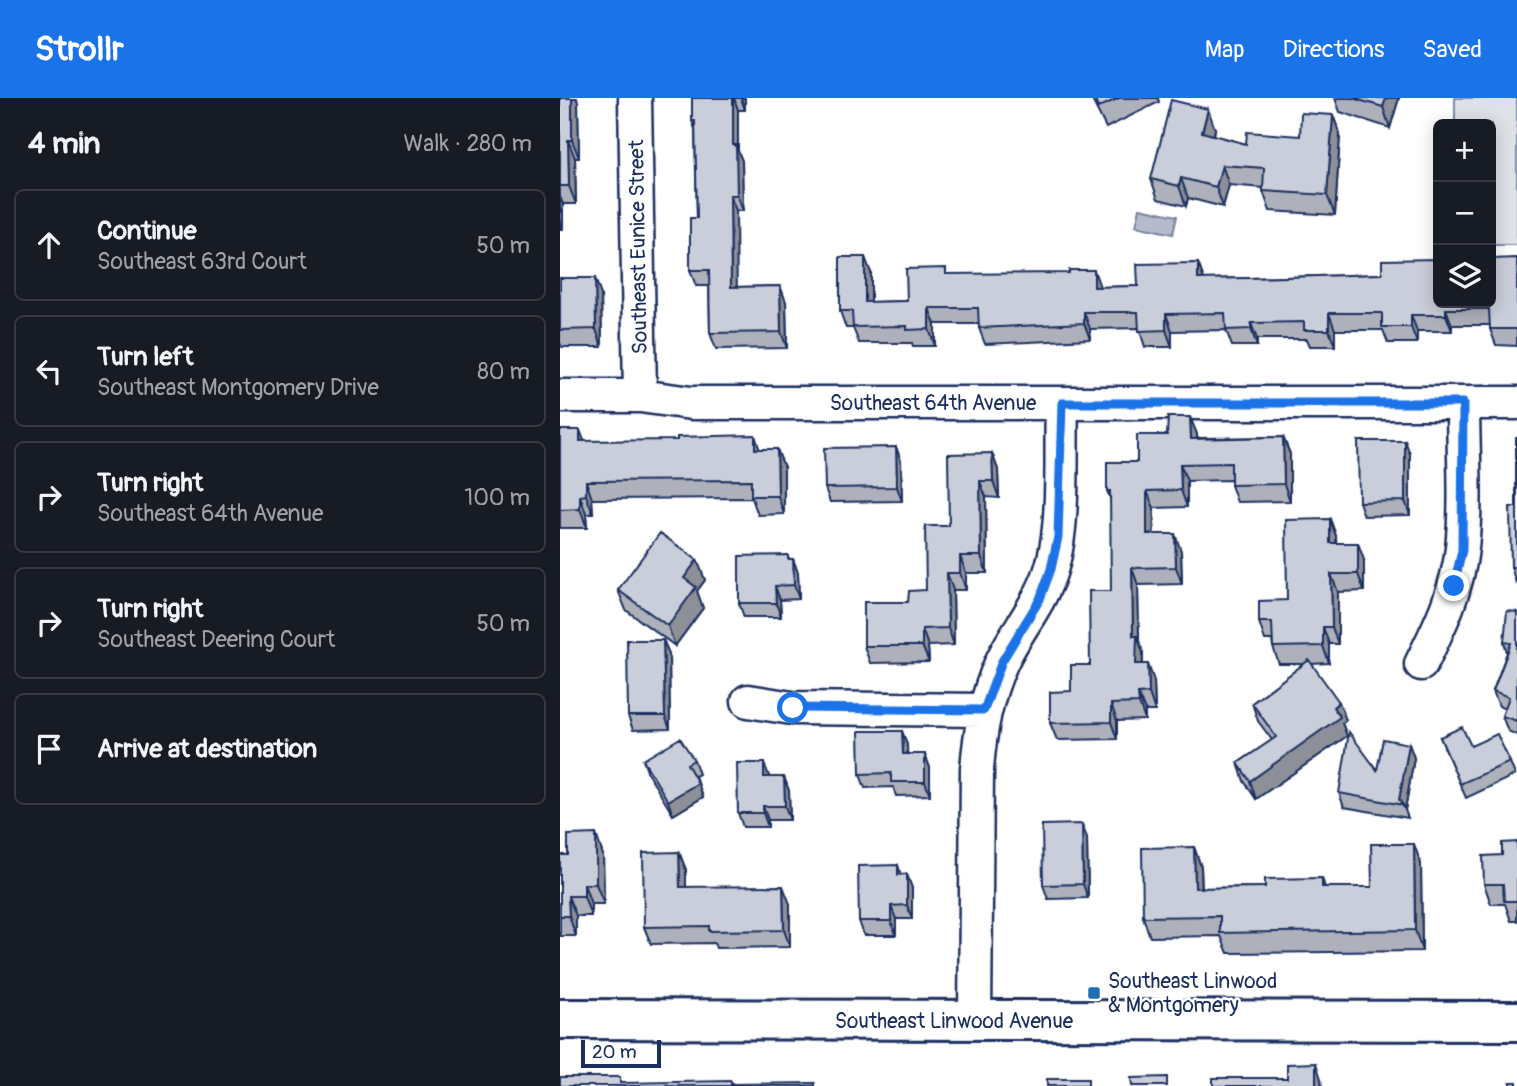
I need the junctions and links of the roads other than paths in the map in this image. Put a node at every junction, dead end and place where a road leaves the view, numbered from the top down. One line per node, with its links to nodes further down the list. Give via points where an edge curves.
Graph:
1 (635, 98): 3 (street, Southeast Eunice Street)
2 (560, 396): 3 (street, Southeast 64th Avenue)
3 (640, 396): 4 (street, Southeast 64th Avenue, via 691,403)
4 (1062, 403): 5 (street, Southeast 64th Avenue); 9 (street, via 1058,537 1051,569 1040,599 1002,661)
5 (1463, 403): 6 (street, Southeast 64th Avenue); 7 (street, via 1462,550 1440,626)
6 (1517, 403)
7 (1421, 664)
8 (748, 701): 9 (street, via 793,708)
9 (984, 710): 11 (street, via 977,769)
10 (560, 1019): 11 (main road, Southeast Linwood Avenue)
11 (975, 1021): 12 (main road, Southeast Linwood Avenue)
12 (1517, 1021)

